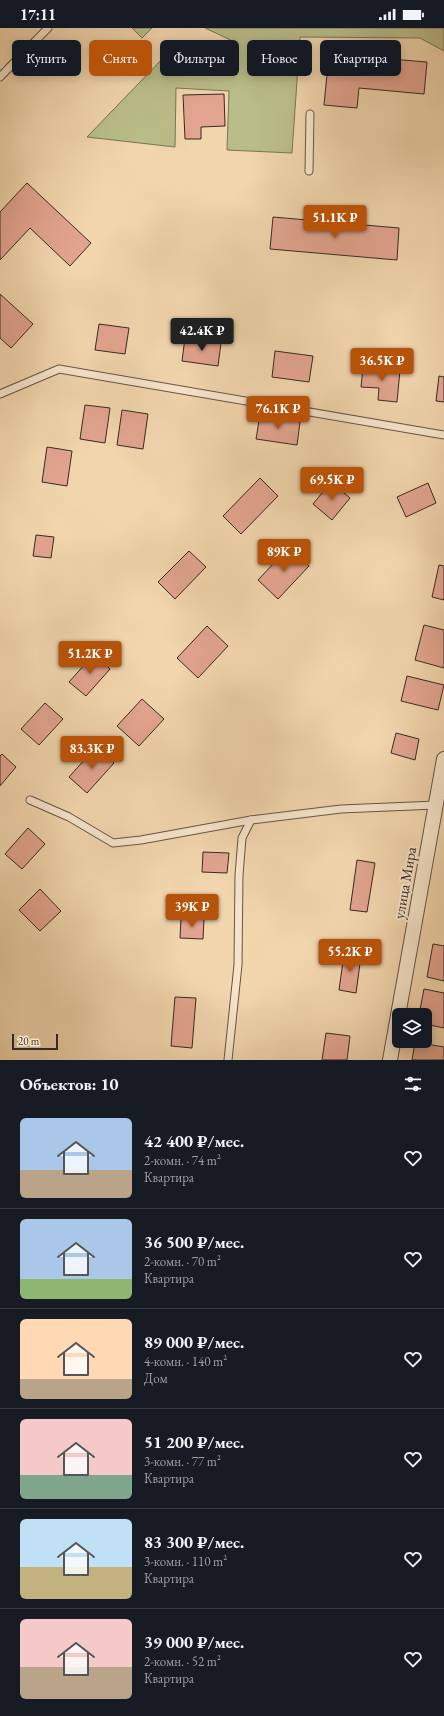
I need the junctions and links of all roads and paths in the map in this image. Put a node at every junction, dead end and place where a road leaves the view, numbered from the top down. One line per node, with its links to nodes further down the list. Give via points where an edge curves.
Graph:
1 (48, 28): 2 (lane)
2 (0, 77)
3 (310, 114): 4 (lane)
4 (309, 172)
5 (0, 394): 6 (lane, via 59,369)
6 (444, 434)
7 (444, 758): 9 (street, улица Мира)
8 (30, 800): 10 (lane, via 69,817 113,843)
9 (436, 805): 10 (lane, via 341,809); 12 (street, улица Мира)
10 (251, 820): 11 (lane, via 242,838 238,876 238,965)
11 (228, 1060)
12 (390, 1060)

